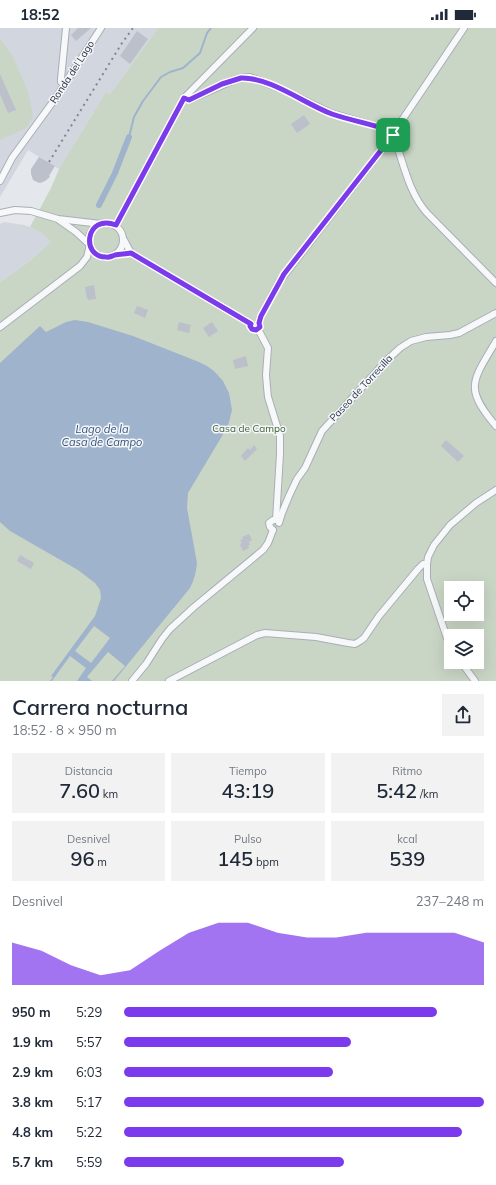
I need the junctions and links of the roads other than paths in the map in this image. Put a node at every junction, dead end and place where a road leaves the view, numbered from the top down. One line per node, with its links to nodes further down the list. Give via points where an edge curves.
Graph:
1 (66, 28): 5 (street, via 61,79)
2 (101, 28): 5 (street, Ronda del Lago)
3 (253, 28): 6 (street)
4 (464, 28): 7 (street)
5 (64, 84): 8 (street, Ronda del Lago, via 12,158)
6 (184, 98): 7 (street, via 189,100 234,80 250,78 279,88 331,114 389,130); 12 (street)
7 (393, 135): 17 (street, via 417,202); 19 (street, via 282,278 261,316)
8 (0, 181)
9 (0, 213): 10 (street, via 15,210 31,211)
10 (58, 219): 11 (street); 14 (street)
11 (101, 224): 12 (street); 14 (street, via 92,231 89,237)
12 (116, 225): 13 (street)
13 (124, 240): 15 (street); 16 (street, via 121,249)
14 (90, 245): 16 (street, via 98,256 104,258); 20 (street, via 87,257 80,266)
15 (131, 253): 16 (street); 19 (street, via 251,324 255,321)
16 (115, 255)
17 (496, 283)
18 (496, 313): 24 (street, Paseo de Torrecilla, via 450,336 426,337 411,341 387,360 322,431)
19 (259, 326): 24 (street, via 268,348 267,387 280,436)
20 (0, 327)
21 (496, 341): 22 (street, via 480,369 474,388 481,408)
22 (496, 426)
23 (496, 490): 25 (street, via 450,525 432,547)
24 (277, 521): 28 (street, Paseo de Torrecilla, via 278,528 272,530 268,543 258,556 170,629)
25 (427, 564): 26 (street, via 427,579); 29 (street, via 418,569 360,642 355,644 316,636 265,633)
26 (444, 629)
27 (466, 669): 30 (street)
28 (132, 681)
29 (169, 681)
30 (475, 681)

